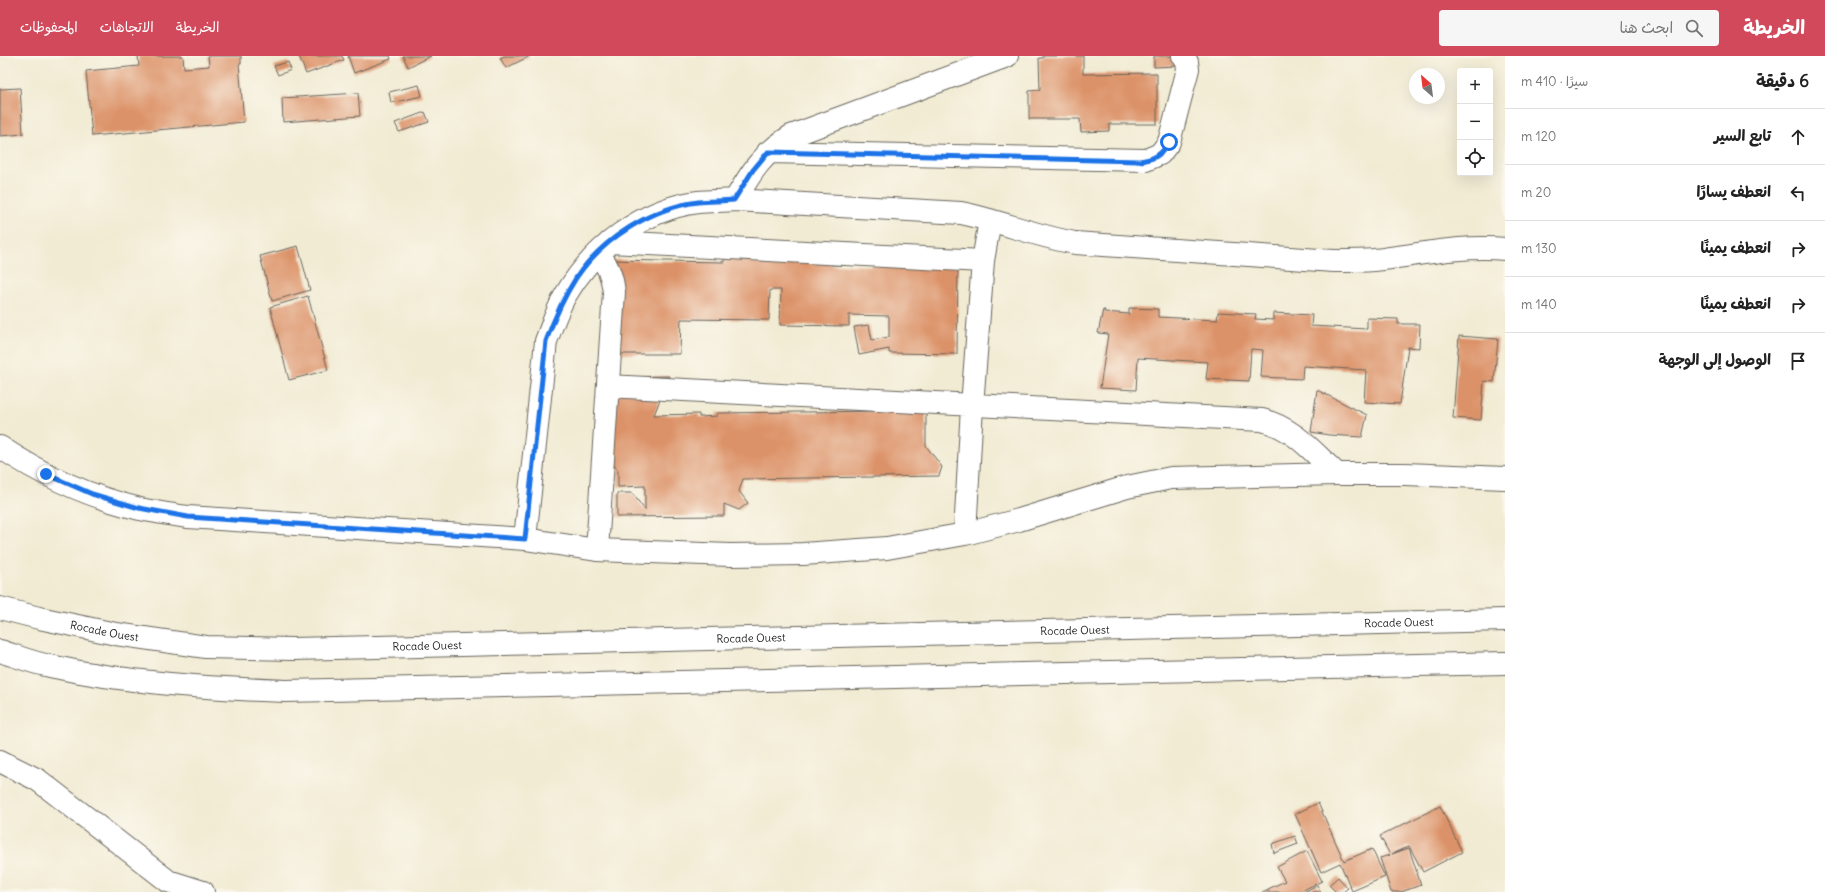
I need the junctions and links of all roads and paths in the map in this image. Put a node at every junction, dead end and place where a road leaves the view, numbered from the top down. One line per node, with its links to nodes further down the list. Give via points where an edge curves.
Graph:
1 (1007, 56): 3 (main road, via 804,130)
2 (1183, 56): 3 (main road, via 1188,69 1169,142 1160,154 1146,160)
3 (768, 152): 4 (main road)
4 (734, 200): 5 (main road, via 961,213); 6 (main road, via 697,202 651,216)
5 (990, 220): 7 (main road, via 1039,236 1075,243 1334,261 1372,260 1462,248); 8 (main road)
6 (604, 247): 8 (main road); 9 (main road, via 614,292); 15 (main road, via 577,276 564,297 546,341)
7 (1505, 249)
8 (983, 261): 10 (main road)
9 (608, 386): 10 (main road); 16 (main road)
10 (972, 406): 12 (main road, via 1262,420 1292,433); 14 (main road)
11 (0, 446): 15 (main road, via 46,474 92,494 139,508 181,516)
12 (1337, 474): 13 (main road); 14 (main road, via 1171,478 1126,487)
13 (1505, 478)
14 (965, 534): 16 (main road, via 887,548 803,554 730,555)
15 (525, 539): 16 (main road)
16 (597, 550)
17 (0, 608): 18 (main road, Rocade Ouest, via 123,636 206,647 292,649)
18 (1505, 620)
19 (0, 651): 20 (main road, via 49,666 131,680 213,689 286,690)
20 (1505, 664)
21 (0, 761): 22 (main road, via 38,780 168,881)
22 (203, 892)

